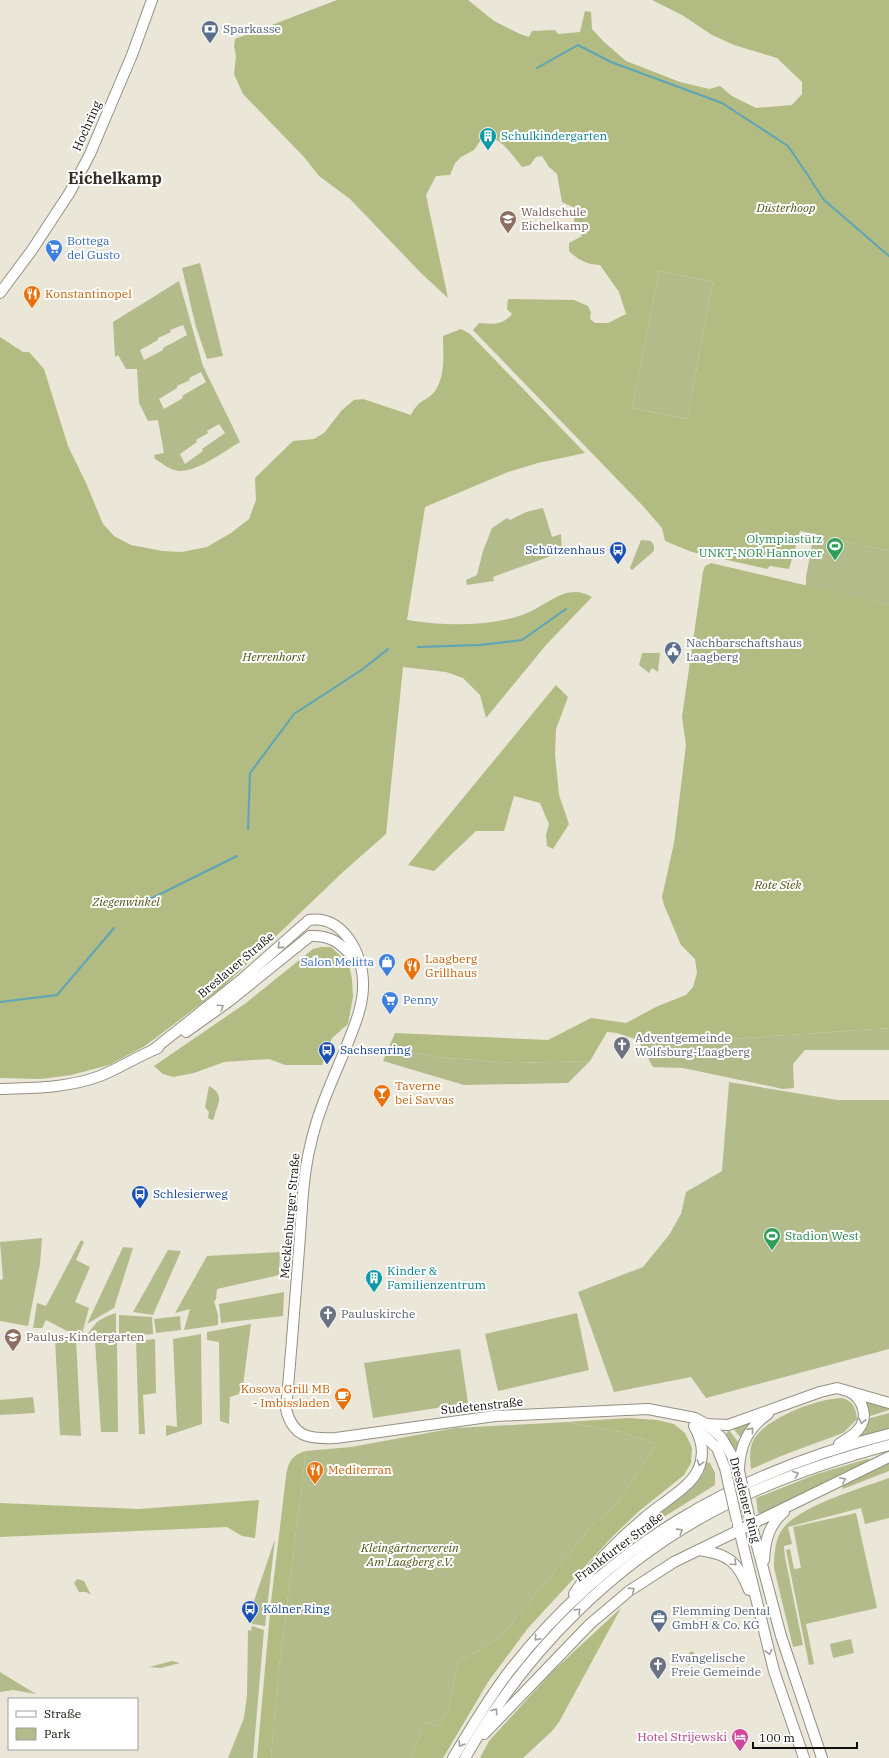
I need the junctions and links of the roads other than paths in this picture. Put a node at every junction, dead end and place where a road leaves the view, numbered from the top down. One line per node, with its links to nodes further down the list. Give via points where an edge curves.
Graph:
1 (152, 0): 2 (street, Hochring, via 90,154 32,250)
2 (0, 293)
3 (340, 929): 4 (street, Mecklenburger Straße, via 352,942); 5 (street, Breslauer Straße, one-way to 5, via 327,921 309,920 241,980)
4 (360, 964): 5 (street, Breslauer Straße, one-way to 4, via 167,1044 228,1002 310,936 337,941); 14 (street, Mecklenburger Straße, via 363,983 358,1013 316,1124 306,1166 286,1409 289,1421)
5 (153, 1050): 6 (street, Breslauer Straße, via 126,1065 77,1082)
6 (0, 1089)
7 (846, 1390): 8 (street); 9 (street, via 825,1390); 19 (street, one-way to 19, via 860,1402 864,1411 863,1424 854,1435)
8 (889, 1403)
9 (775, 1409): 12 (street); 21 (street, one-way to 9, via 743,1443 751,1429)
10 (673, 1414): 11 (street, Dresdener Ring, via 695,1418); 13 (street, Dresdener Ring); 14 (street, Sudetenstraße, via 648,1409 510,1415 336,1438 316,1438)
11 (706, 1424): 12 (street); 16 (street, Dresdener Ring)
12 (728, 1425): 16 (street)
13 (694, 1426): 18 (street, Dresdener Ring); 27 (street, one-way to 27, via 700,1436 703,1453 694,1477 642,1520 601,1560 583,1579)
14 (296, 1431)
15 (889, 1434): 19 (street, Frankfurter Straße)
16 (720, 1437): 18 (street); 21 (street, Dresdener Ring)
17 (889, 1445): 29 (street, Frankfurter Straße, one-way to 17, via 518,1678 549,1641 597,1593 652,1549 726,1504 822,1465)
18 (717, 1448): 24 (street, Dresdener Ring, bridge, via 725,1468)
19 (825, 1452): 27 (street, Frankfurter Straße, via 746,1483 685,1515 646,1540)
20 (889, 1458): 22 (street, one-way to 20)
21 (738, 1465): 23 (street, Dresdener Ring, bridge)
22 (794, 1504): 23 (street); 26 (street, via 780,1516 768,1533)
23 (751, 1520): 24 (street); 26 (street, Dresdener Ring)
24 (739, 1526): 25 (street); 28 (street, Dresdener Ring)
25 (699, 1550): 28 (street, one-way to 28, via 725,1556 739,1568); 29 (street, one-way to 25, via 590,1624 650,1576)
26 (763, 1570): 32 (street, Dresdener Ring, via 781,1636)
27 (565, 1608): 30 (street, Frankfurter Straße, one-way to 30, via 510,1670)
28 (760, 1614): 31 (street, Dresdener Ring, one-way to 31, via 774,1671)
29 (466, 1757)
30 (452, 1758)
31 (804, 1758)
32 (822, 1758)

